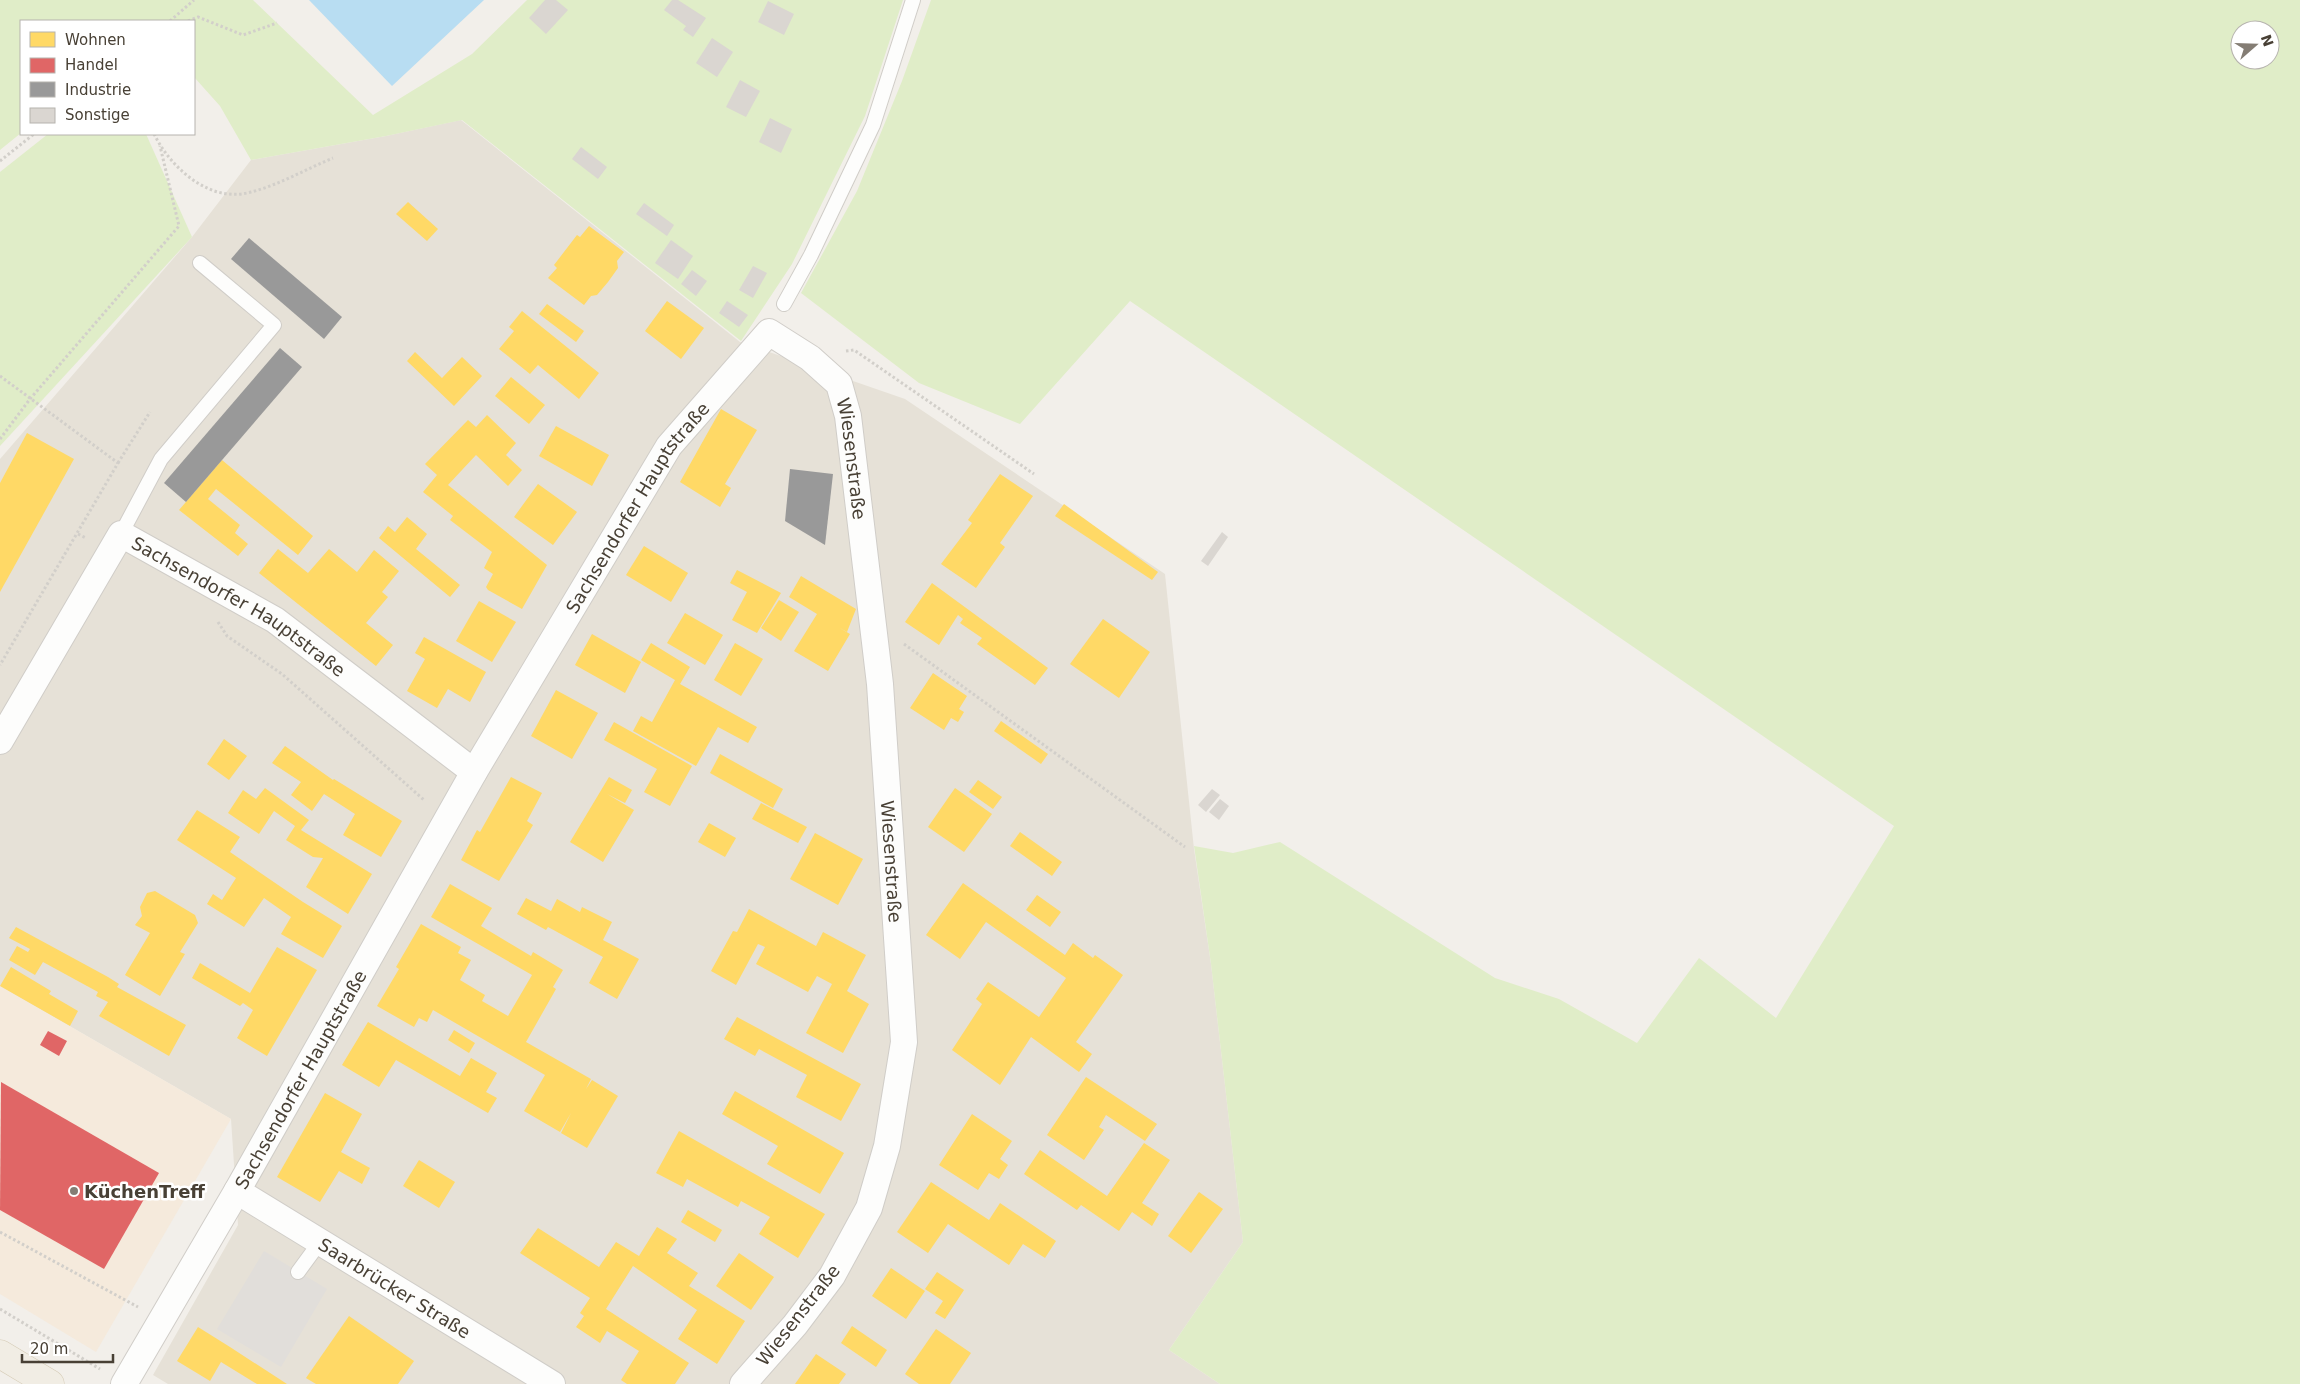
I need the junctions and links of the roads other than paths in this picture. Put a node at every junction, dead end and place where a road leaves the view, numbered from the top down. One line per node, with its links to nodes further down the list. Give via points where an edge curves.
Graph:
1 (913, 0): 3 (lane, via 873,125)
2 (200, 262): 5 (lane, via 274,325 161,460)
3 (784, 304)
4 (769, 332): 7 (street, Sachsendorfer Hauptstraße, via 670,446); 15 (street, Wiesenstraße, via 810,358 840,384 848,416 874,622 904,1042 887,1146 869,1208 832,1276)
5 (116, 543): 6 (street, Sachsendorfer Hauptstraße); 7 (street, Sachsendorfer Hauptstraße, via 275,620)
6 (0, 741)
7 (474, 772): 8 (street, Sachsendorfer Hauptstraße)
8 (237, 1190): 9 (street, Saarbrücker Straße); 12 (street, Sachsendorfer Hauptstraße)
9 (320, 1242): 10 (lane); 14 (street, Saarbrücker Straße)
10 (298, 1272)
11 (0, 1354): 13 (main road)
12 (116, 1379)
13 (50, 1384)
14 (552, 1384)
15 (743, 1384)

